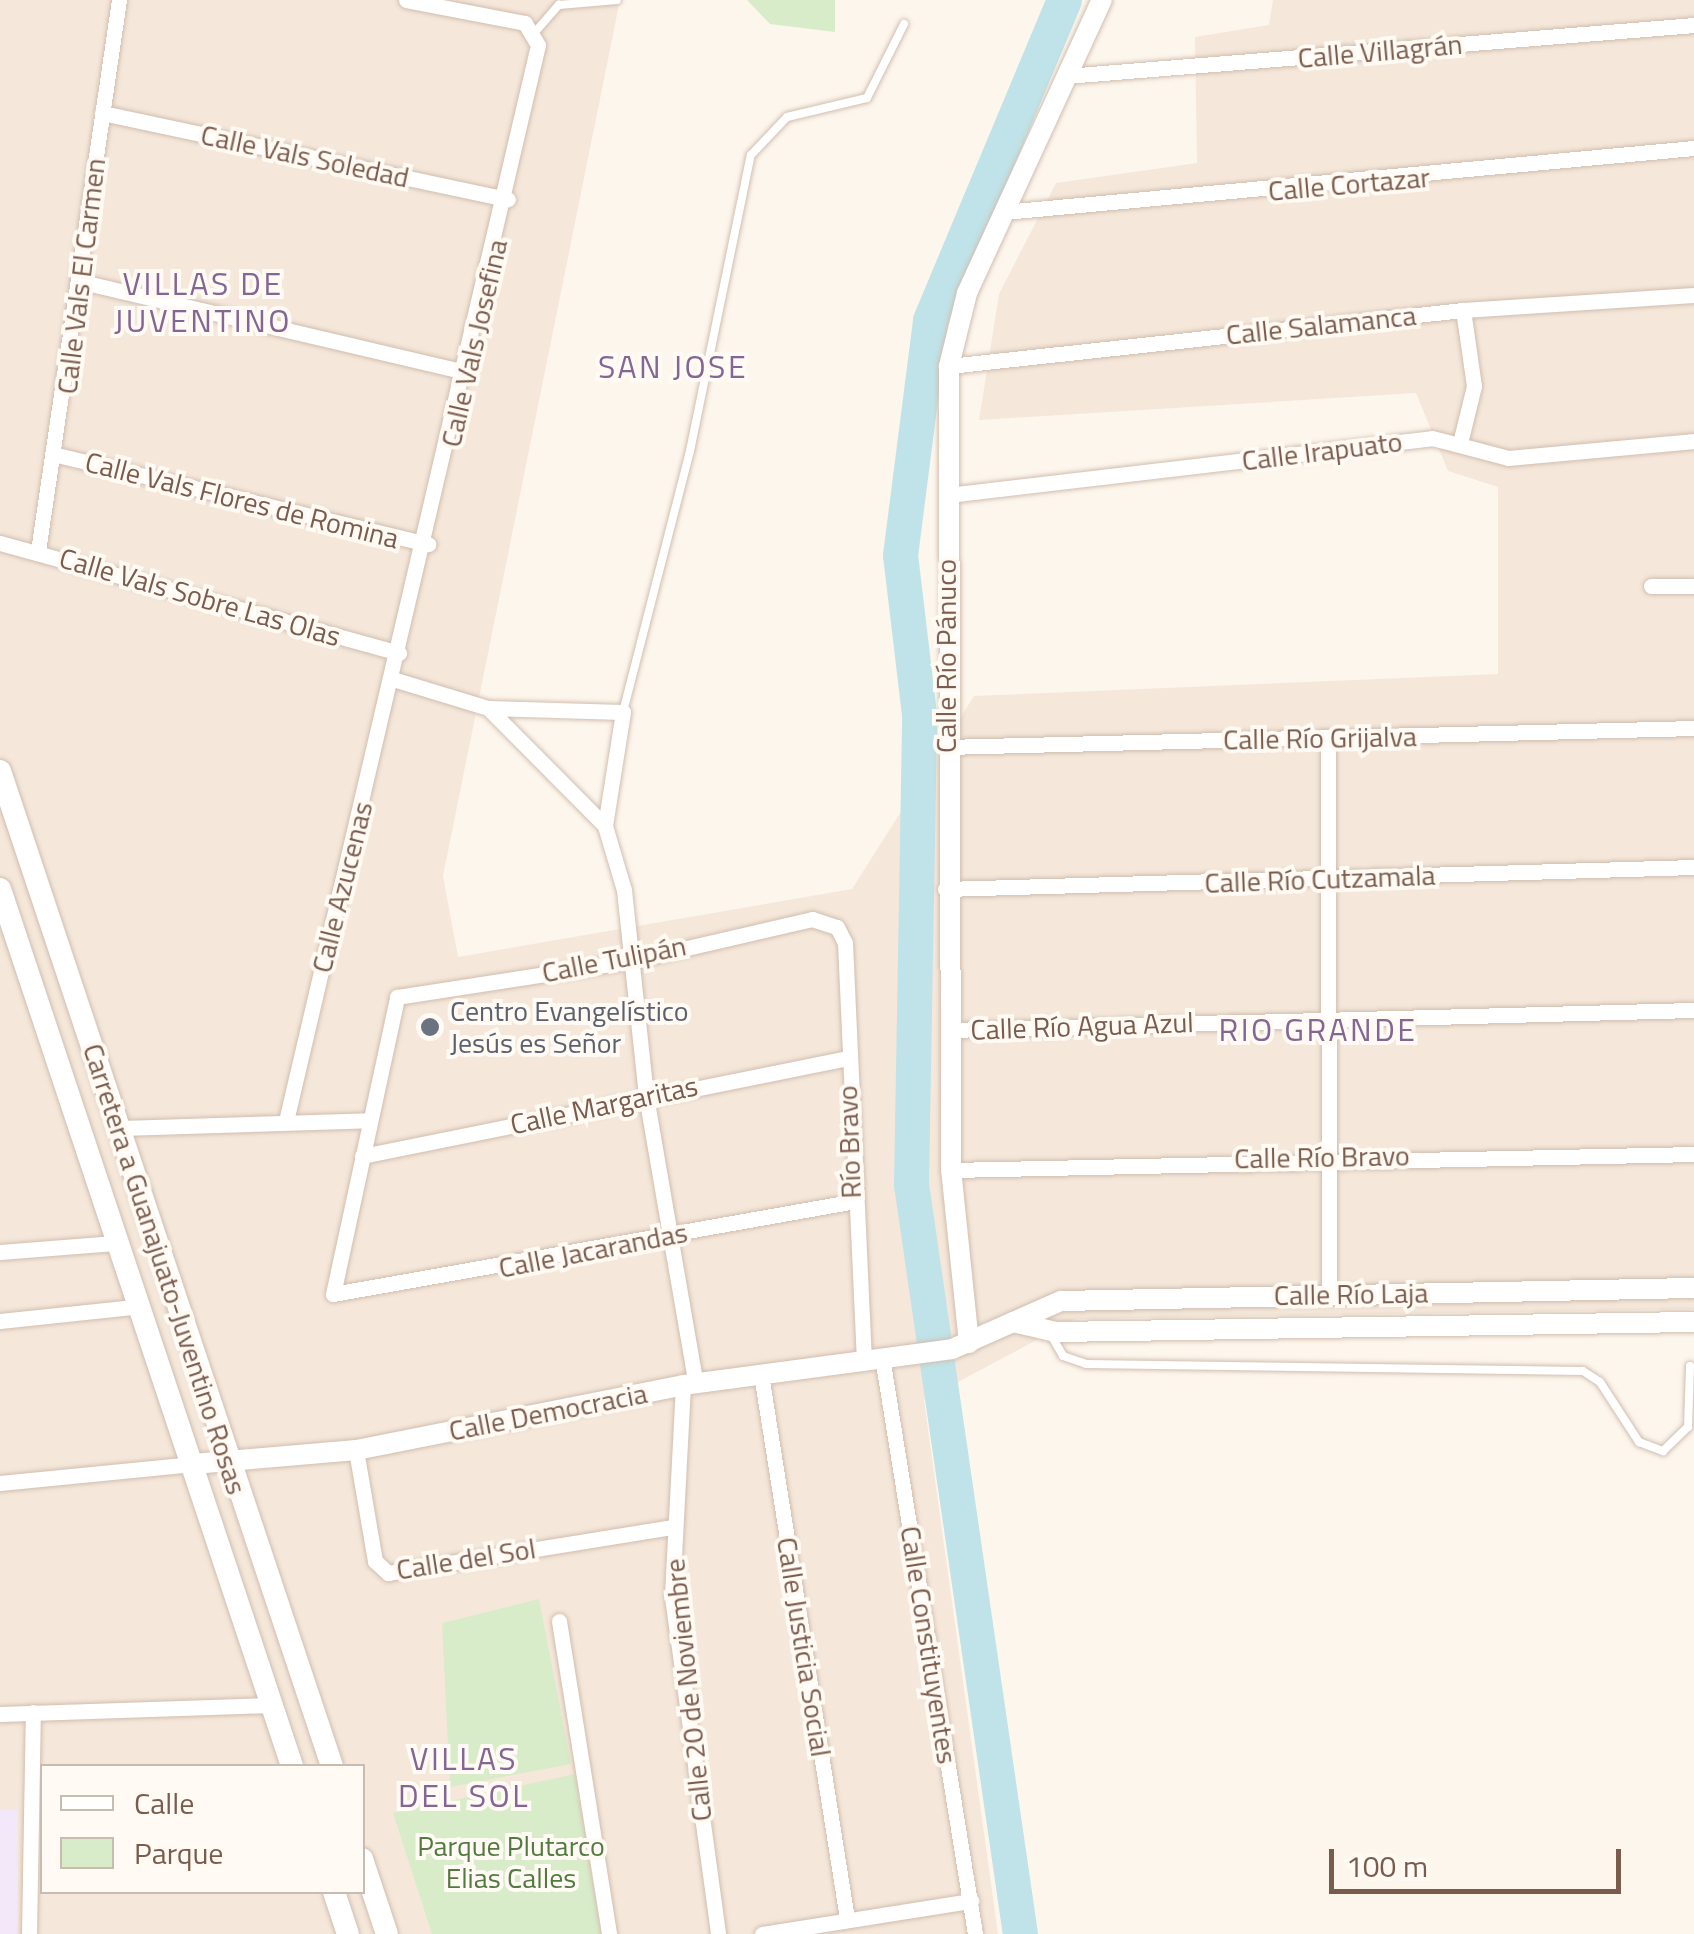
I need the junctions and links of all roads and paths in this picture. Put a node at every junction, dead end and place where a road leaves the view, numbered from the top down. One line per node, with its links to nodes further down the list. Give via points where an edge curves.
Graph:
1 (119, 0): 9 (street, Calle Vals El Carmen)
2 (406, 0): 7 (street)
3 (617, 0): 7 (lane, via 559,5)
4 (1102, 0): 8 (street, Calle Río Pánuco)
5 (904, 24): 30 (lane, via 866,98 787,117 751,155 690,451)
6 (1694, 25): 8 (street, Calle Villagrán)
7 (536, 31): 11 (street, Calle Vals Josefina)
8 (1066, 76): 12 (street, Calle Río Pánuco)
9 (102, 113): 11 (street, Calle Vals Soledad); 13 (street, Calle Vals El Carmen)
10 (1694, 148): 12 (street, Calle Cortazar)
11 (508, 199): 17 (street, Calle Vals Josefina)
12 (1004, 212): 16 (street, Calle Río Pánuco, via 967,293)
13 (82, 282): 17 (street); 20 (street, Calle Vals El Carmen)
14 (1694, 295): 15 (street, Calle Salamanca)
15 (1462, 310): 16 (street, Calle Salamanca); 19 (street, via 1474,386)
16 (949, 366): 21 (street, Calle Río Pánuco)
17 (466, 372): 23 (street, Calle Vals Josefina)
18 (1694, 441): 19 (street, Calle Irapuato, via 1508,458)
19 (1460, 443): 21 (street, Calle Irapuato, via 1432,438)
20 (57, 455): 23 (street, Calle Vals Flores de Romina); 24 (street, Calle Vals El Carmen)
21 (948, 495): 33 (street, Calle Río Pánuco)
22 (0, 543): 24 (street, Calle Vals Sobre Las Olas)
23 (428, 544): 27 (street, Calle Vals Josefina)
24 (38, 550): 27 (street, Calle Vals Sobre Las Olas)
25 (1650, 586): 26 (street)
26 (1694, 586)
27 (399, 653): 28 (street, Calle Azucenas)
28 (393, 679): 29 (street); 49 (street, Calle Azucenas)
29 (488, 708): 30 (street); 35 (street)
30 (623, 712): 35 (street)
31 (1694, 728): 32 (street, Calle Río Grijalva)
32 (1328, 738): 33 (street, Calle Río Grijalva); 38 (street)
33 (945, 748): 40 (street, Calle Río Pánuco)
34 (0, 771): 37 (main road, Carretera a Guanajuato-Juventino Rosas)
35 (605, 826): 42 (street, Calle 20 de Noviembre)
36 (1694, 868): 38 (street, Calle Río Cutzamala)
37 (34, 872): 39 (main road); 50 (main road, Carretera a Guanajuato-Juventino Rosas)
38 (1334, 880): 40 (street, Calle Río Cutzamala); 44 (street)
39 (0, 886): 57 (main road, Carretera a Guanajuato-Juventino Rosas)
40 (945, 888): 45 (street, Calle Río Pánuco)
41 (837, 927): 42 (street, Calle Tulipán, via 812,919); 46 (street, Río Bravo)
42 (634, 960): 47 (street, Calle 20 de Noviembre); 48 (street, Calle Tulipán, via 397,996)
43 (1694, 1010): 44 (street, Calle Río Agua Azul)
44 (1329, 1019): 45 (street, Calle Río Agua Azul); 52 (street)
45 (949, 1030): 54 (street, Calle Río Pánuco)
46 (847, 1058): 47 (street, Calle Margaritas); 55 (street, Río Bravo)
47 (646, 1096): 53 (street, Calle Margaritas); 56 (street, Calle 20 de Noviembre)
48 (370, 1120): 49 (street); 53 (street)
49 (286, 1122): 50 (street)
50 (121, 1128): 72 (main road, Carretera a Guanajuato-Juventino Rosas)
51 (1694, 1154): 52 (street, Calle Río Bravo)
52 (1331, 1155): 54 (street, Calle Río Bravo); 60 (street)
53 (362, 1156): 56 (street, Calle Jacarandas, via 336,1298)
54 (951, 1170): 66 (street, Calle Río Pánuco)
55 (850, 1202): 56 (street, Calle Jacarandas); 67 (street, Río Bravo)
56 (668, 1236): 70 (street, Calle 20 de Noviembre)
57 (115, 1243): 58 (street); 61 (main road, Carretera a Guanajuato-Juventino Rosas)
58 (0, 1252)
59 (1694, 1288): 60 (street, Calle Río Laja)
60 (1330, 1294): 63 (street, Calle Río Laja, via 1062,1301)
61 (134, 1307): 62 (street); 73 (main road, Carretera a Guanajuato-Juventino Rosas)
62 (0, 1320)
63 (1013, 1322): 65 (street, Calle Río Laja); 66 (street, Calle Río Laja)
64 (1694, 1322): 65 (street, Calle Río Laja)
65 (1050, 1331): 68 (lane, via 1057,1350 1086,1364 1582,1372 1600,1382 1639,1442 1662,1451 1688,1427)
66 (961, 1346): 67 (street, Calle Democracia)
67 (883, 1356): 69 (street, Calle Democracia); 84 (street, Calle Constituyentes)
68 (1690, 1366)
69 (761, 1374): 70 (street, Calle Democracia); 85 (street, Calle Justicia Social)
70 (689, 1384): 71 (street, Calle Democracia); 75 (street, Calle 20 de Noviembre)
71 (356, 1450): 72 (street, Calle Democracia); 75 (street, Calle del Sol, via 375,1561 388,1573)
72 (226, 1463): 73 (street, Calle Democracia); 81 (main road, Carretera a Guanajuato-Juventino Rosas)
73 (193, 1464): 74 (street); 77 (main road, Carretera a Guanajuato-Juventino Rosas)
74 (0, 1482)
75 (673, 1528): 90 (street, Calle 20 de Noviembre, via 672,1597)
76 (559, 1621): 89 (street)
77 (271, 1705): 78 (street); 80 (main road, Carretera a Guanajuato-Juventino Rosas)
78 (33, 1712): 79 (street); 86 (street)
79 (0, 1714)
80 (291, 1764)
81 (331, 1764)
82 (365, 1868): 88 (main road)
83 (335, 1894): 87 (main road)
84 (971, 1901): 85 (street); 92 (street, Calle Constituyentes)
85 (847, 1919): 91 (street)
86 (29, 1934)
87 (348, 1934)
88 (387, 1934)
89 (609, 1934)
90 (718, 1934)
91 (762, 1934)
92 (975, 1934)

